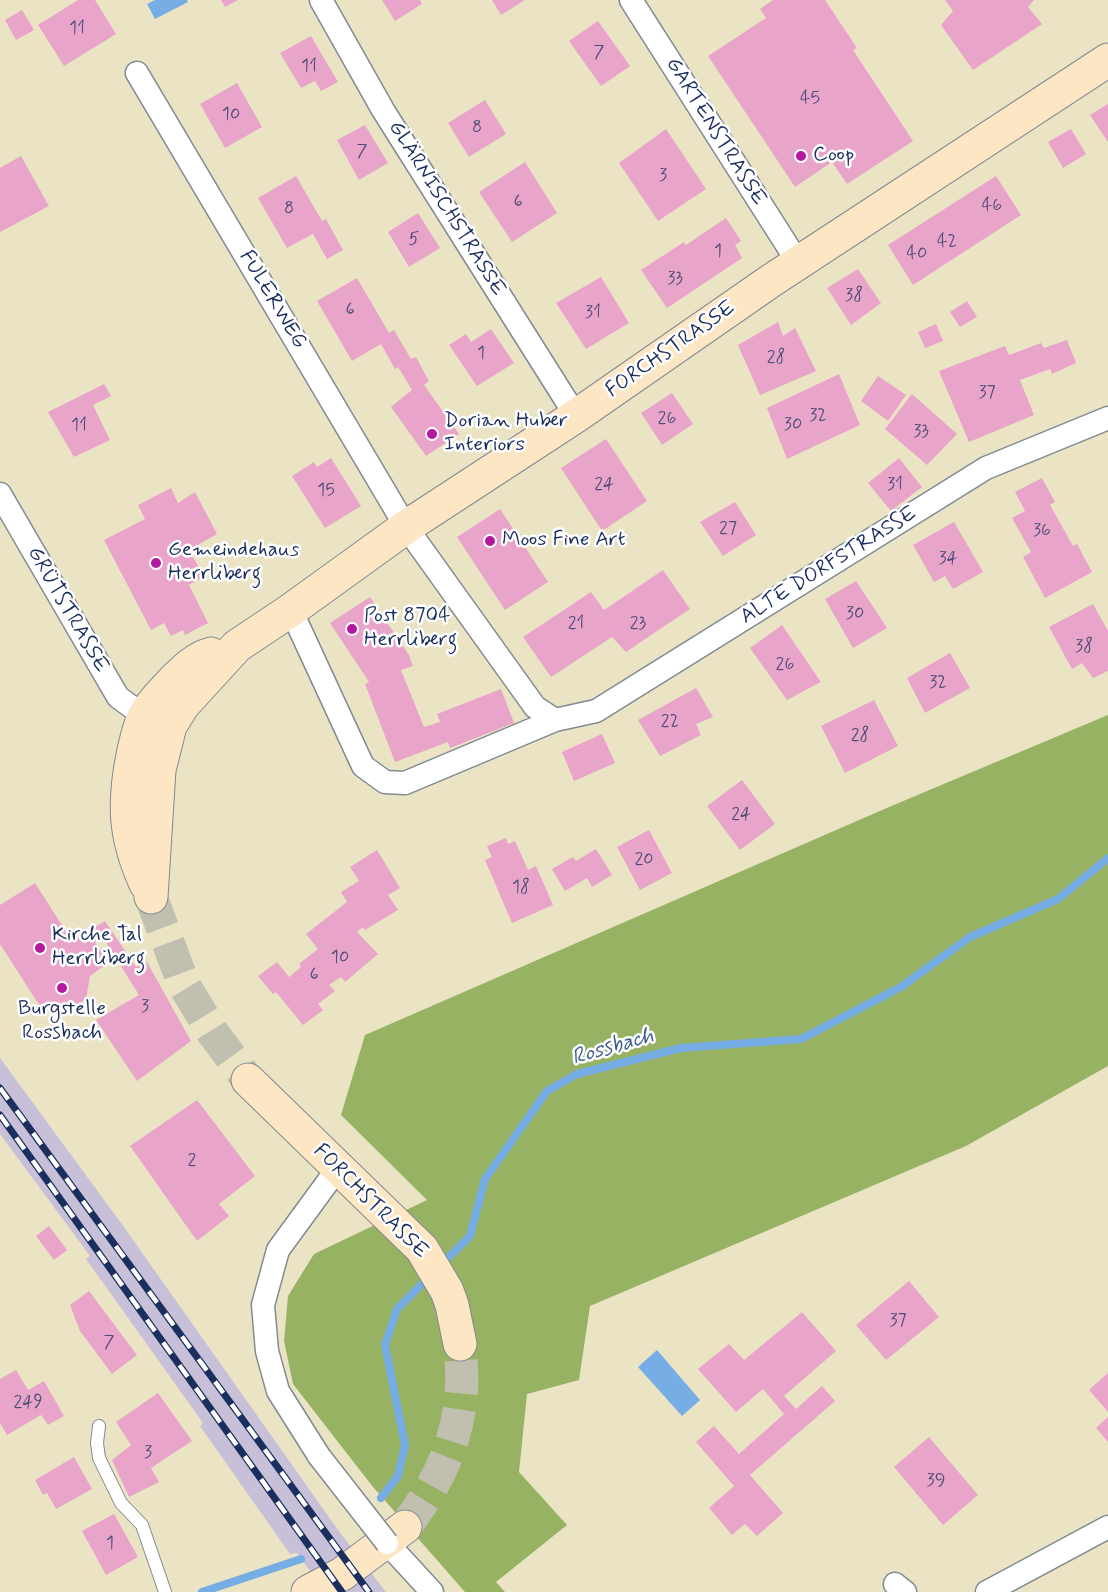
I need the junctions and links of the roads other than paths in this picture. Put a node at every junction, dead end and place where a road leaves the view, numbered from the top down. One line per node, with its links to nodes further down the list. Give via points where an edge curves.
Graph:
1 (321, 0): 6 (street, GLÄRNISCHSTRASSE, via 383,110)
2 (631, 0): 5 (street, GARTENSTRASSE)
3 (1108, 60): 5 (main road, FORCHSTRASSE)
4 (138, 73): 9 (street, FULERWEG)
5 (799, 264): 6 (main road, FORCHSTRASSE)
6 (576, 416): 9 (main road, FORCHSTRASSE)
7 (1108, 418): 11 (street, ALTE DORFSTRASSE, via 987,468 596,711)
8 (0, 494): 12 (street, GRÜTSTRASSE, via 118,697)
9 (406, 527): 10 (main road, FORCHSTRASSE); 11 (street, via 535,706)
10 (291, 610): 11 (street, ALTE DORFSTRASSE, via 363,766 385,782 405,783); 12 (main road, FORCHSTRASSE, via 237,646 188,665 158,697)
11 (555, 720)
12 (157, 721)
13 (248, 1080): 14 (main road, FORCHSTRASSE)
14 (338, 1168): 15 (main road, FORCHSTRASSE, via 422,1249 447,1291); 21 (street, bridge, via 278,1250 263,1305 267,1351 278,1391 319,1456 387,1543)
15 (460, 1344)
16 (99, 1426): 19 (lane, via 99,1458 121,1503 142,1525)
17 (405, 1527): 20 (main road, via 342,1574)
18 (1108, 1527): 22 (street)
19 (165, 1592)
20 (308, 1592)
21 (432, 1592)
22 (987, 1592)

